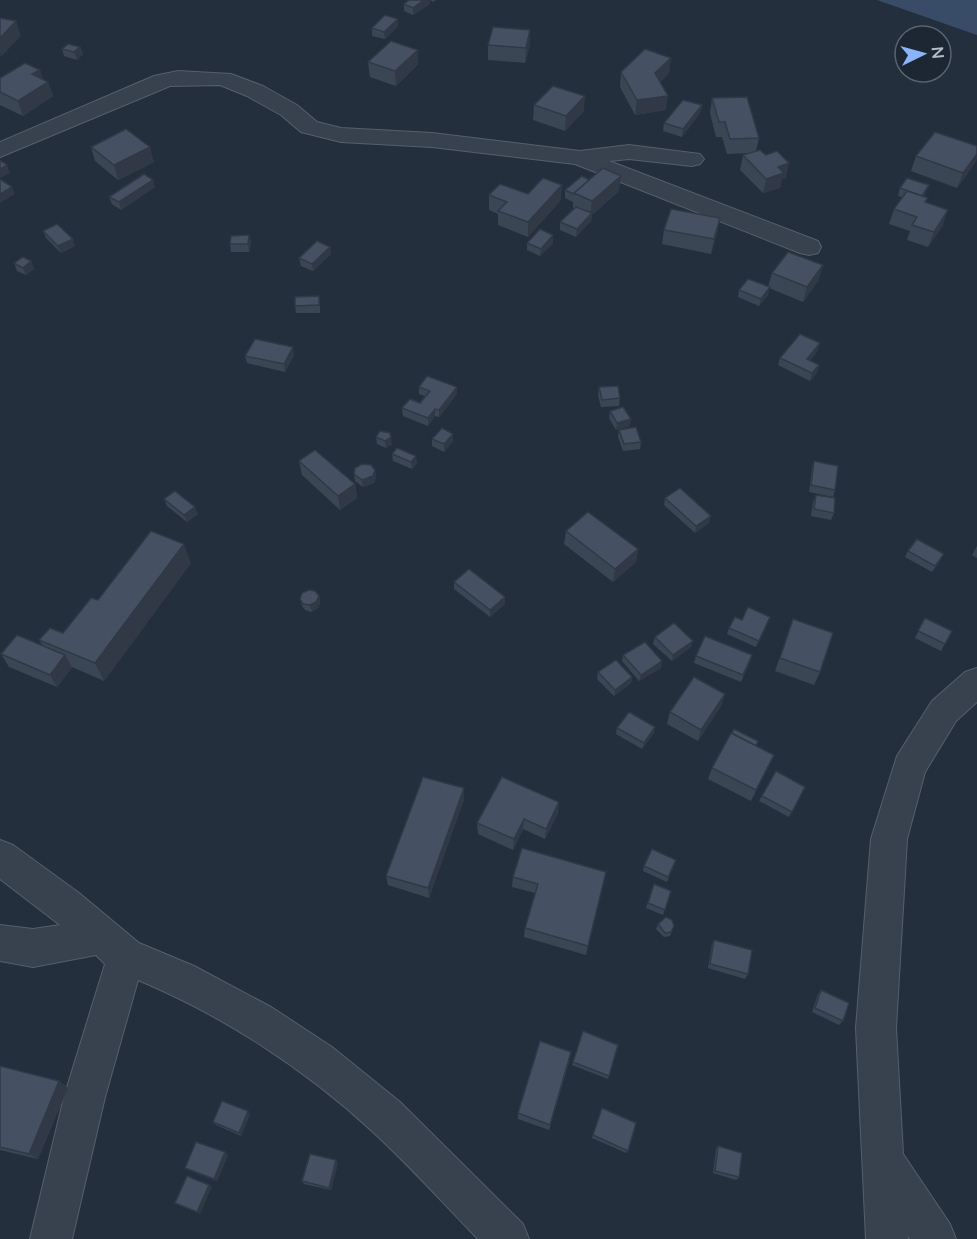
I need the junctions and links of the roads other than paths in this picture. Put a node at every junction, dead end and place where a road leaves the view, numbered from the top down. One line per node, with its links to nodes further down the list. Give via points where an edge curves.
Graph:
1 (0, 150): 2 (street, via 162,81 203,77 234,82 288,110 309,127 341,135 432,140)
2 (579, 158): 3 (street, via 629,152); 4 (street)
3 (692, 159)
4 (809, 248)
5 (977, 682): 9 (street, via 944,711 909,767 889,839 876,1028)
6 (0, 857): 8 (street)
7 (0, 943): 8 (street, via 33,948)
8 (114, 947): 10 (street, via 106,1019 66,1164); 11 (street, via 257,1021 318,1061 386,1116)
9 (884, 1161): 12 (street); 13 (street)
10 (51, 1239)
11 (508, 1239)
12 (887, 1239)
13 (935, 1239)

